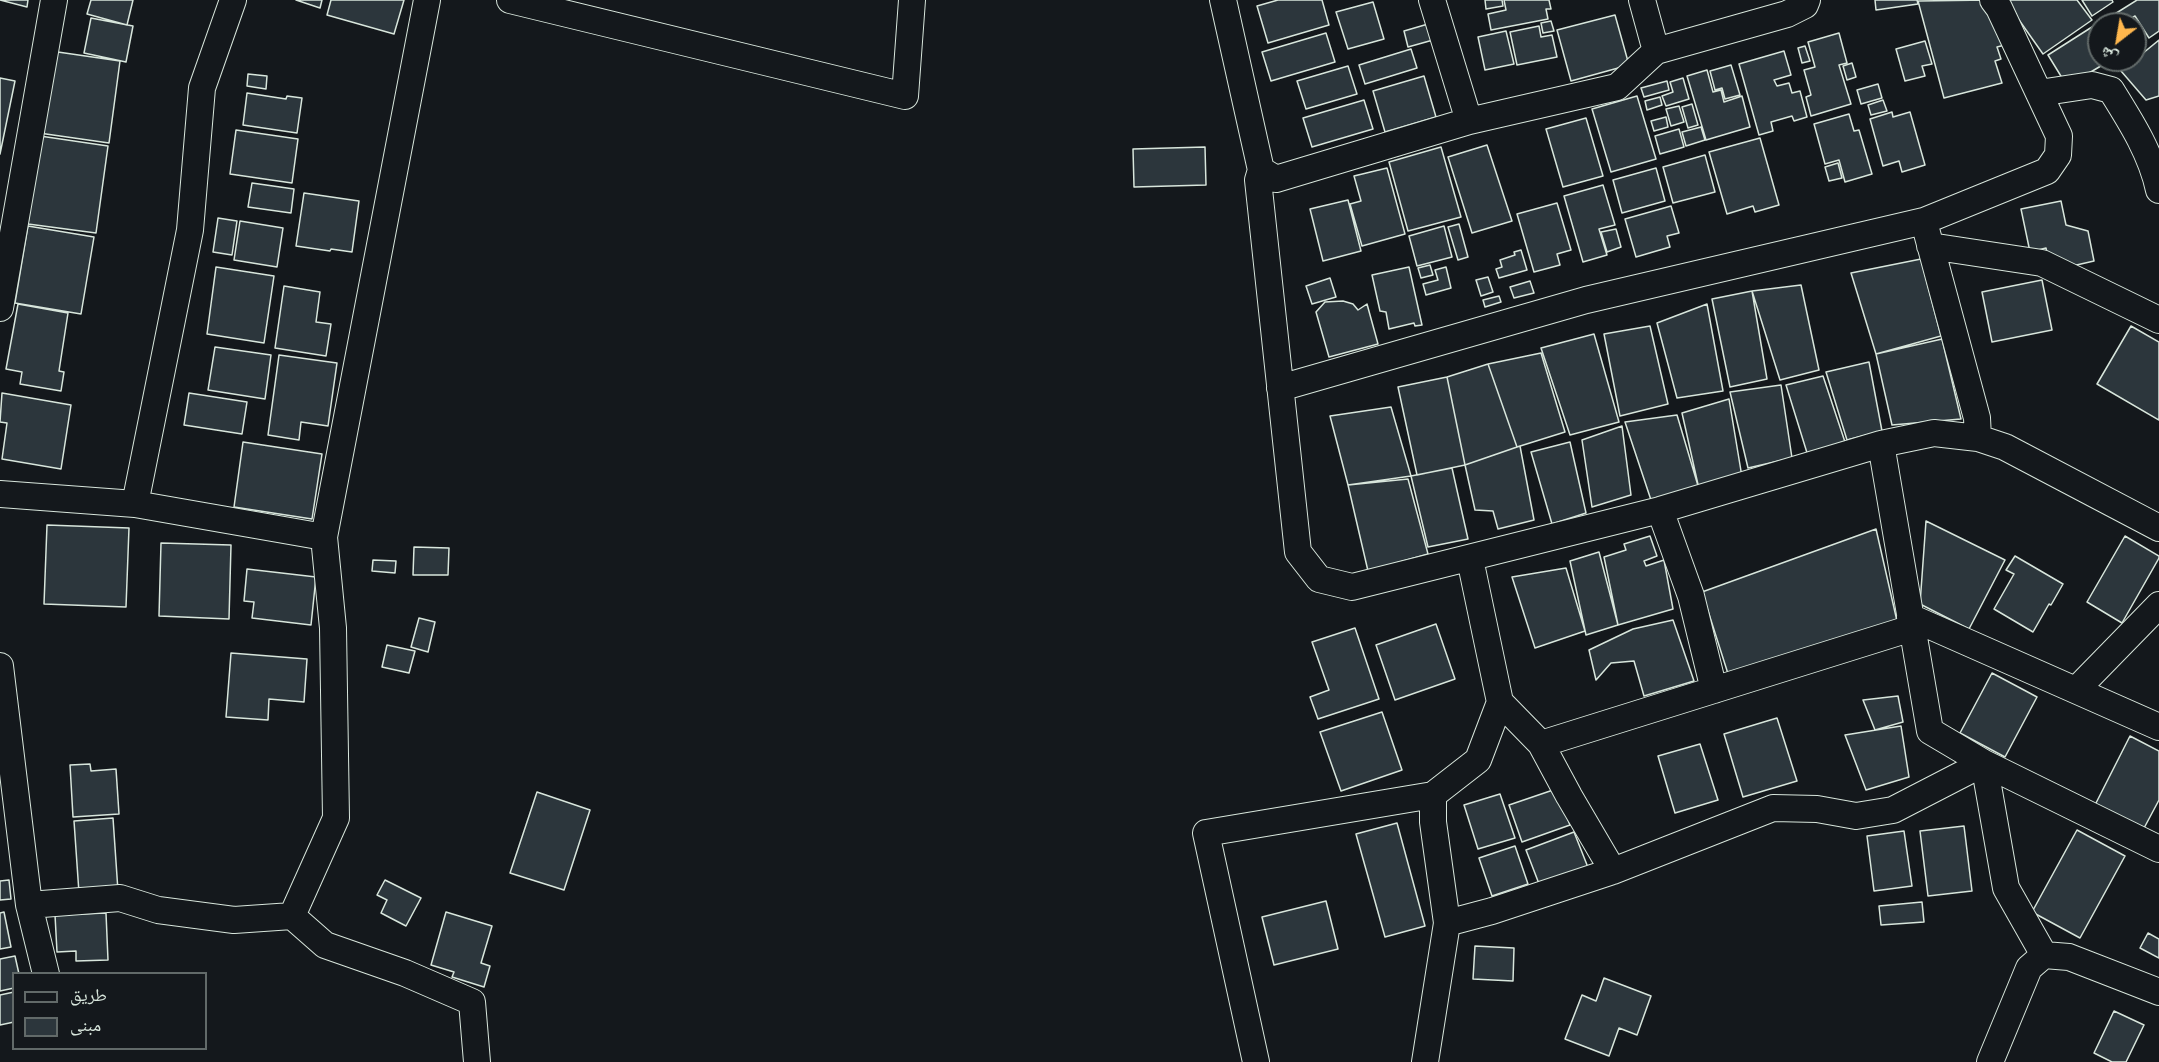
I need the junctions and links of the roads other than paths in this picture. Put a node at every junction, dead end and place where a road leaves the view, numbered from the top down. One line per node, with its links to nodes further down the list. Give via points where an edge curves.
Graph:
1 (54, 0): 18 (street)
2 (233, 0): 24 (street, via 202,88 190,230)
3 (427, 0): 27 (street)
4 (510, 0): 5 (street, via 905,96)
5 (912, 0)
6 (1223, 0): 14 (street)
7 (1432, 0): 13 (street)
8 (1642, 0): 11 (street)
9 (1807, 0): 11 (street, via 1787,14)
10 (1993, 0): 12 (street)
11 (1656, 51): 13 (street, via 1617,87)
12 (2039, 93): 15 (street, via 2092,85 2111,90 2154,167); 16 (street, via 2059,136 2058,155 2047,171)
13 (1469, 121): 14 (street, via 1276,178)
14 (1261, 170): 20 (street, via 1258,180)
15 (2159, 190)
16 (1924, 221): 17 (street); 20 (street, via 1586,300)
17 (1929, 246): 19 (street, via 2043,263); 21 (street, via 1977,418)
18 (0, 308)
19 (2159, 320)
20 (1280, 388): 28 (street, via 1298,552 1319,579 1352,587)
21 (1978, 438): 22 (street, via 1934,433); 26 (street, via 2005,447)
22 (1881, 444): 25 (street); 30 (street)
23 (0, 494): 24 (street)
24 (135, 504): 27 (street)
25 (1660, 510): 28 (street); 32 (street, via 1691,596)
26 (2159, 528)
27 (324, 537): 42 (street, via 333,628 336,818)
28 (1470, 558): 34 (street)
29 (2159, 605): 33 (street)
30 (1911, 622): 32 (street); 33 (street); 37 (street, via 1930,731)
31 (0, 666): 41 (street)
32 (1714, 690): 36 (street)
33 (2076, 690): 35 (street)
34 (1500, 702): 36 (street); 38 (street, via 1478,760)
35 (2159, 727)
36 (1541, 744): 40 (street)
37 (1984, 763): 39 (street); 40 (street, via 1893,810 1856,816 1817,809 1773,808); 44 (street, via 2006,888)
38 (1432, 795): 43 (street); 48 (street, via 1206,833)
39 (2159, 849)
40 (1613, 871): 43 (street)
41 (28, 905): 42 (street, via 120,898 158,910 234,920); 45 (street)
42 (292, 916): 47 (street, via 325,945 472,1002)
43 (1447, 923): 49 (street)
44 (2044, 955): 46 (street, via 2069,957); 50 (street, via 2029,968)
45 (45, 972)
46 (2159, 992)
47 (477, 1062)
48 (1256, 1062)
49 (1425, 1062)
50 (1990, 1062)

